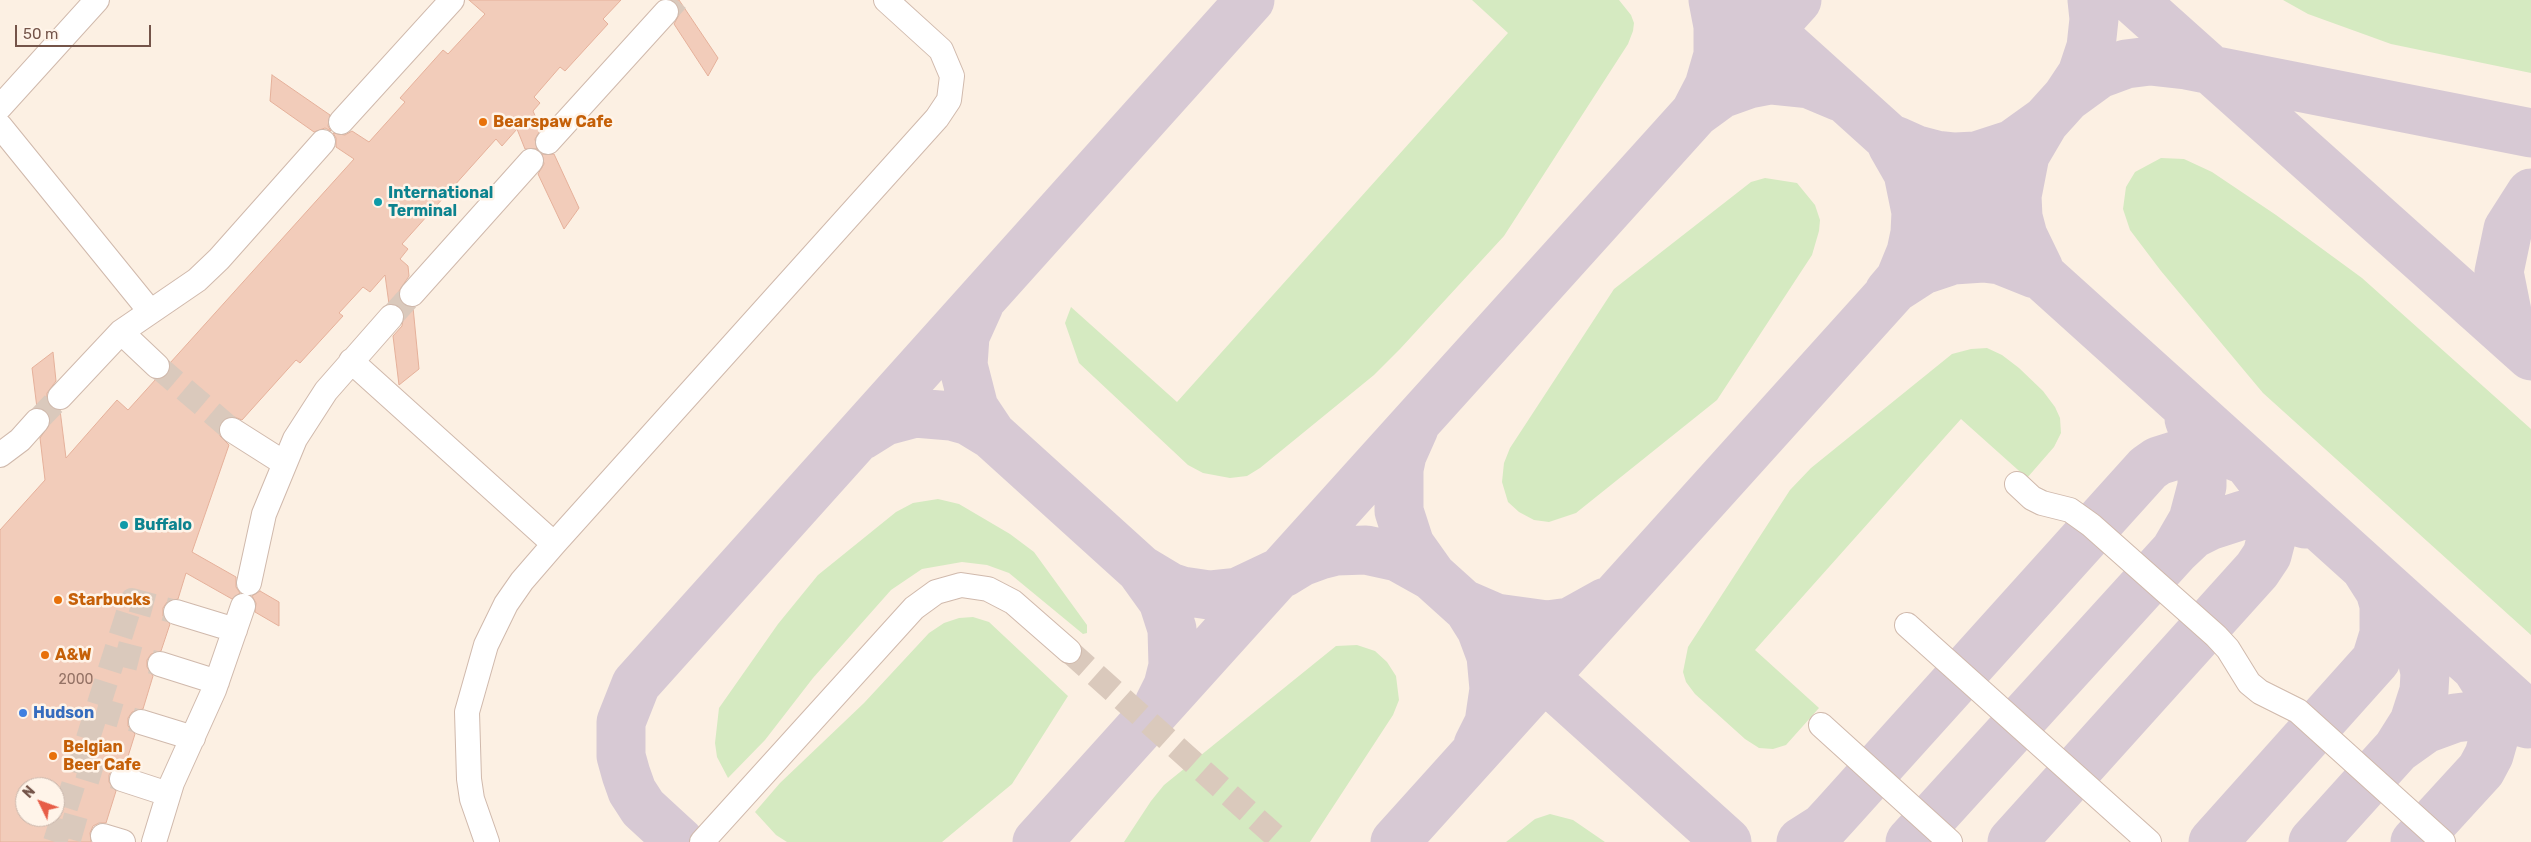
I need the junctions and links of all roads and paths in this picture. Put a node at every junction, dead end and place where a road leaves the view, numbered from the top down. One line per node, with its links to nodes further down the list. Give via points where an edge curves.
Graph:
1 (97, 0): 5 (lane)
2 (452, 0): 6 (lane)
3 (886, 0): 23 (lane, via 946,59 952,84 946,105 938,118)
4 (666, 12): 9 (lane)
5 (0, 107)
6 (341, 122)
7 (0, 126): 12 (lane)
8 (323, 142): 12 (lane, via 218,259 196,280)
9 (548, 142)
10 (531, 161): 11 (lane)
11 (412, 294)
12 (150, 311): 14 (lane)
13 (390, 317): 15 (lane)
14 (121, 332): 16 (lane); 17 (lane)
15 (351, 361): 21 (lane, via 310,415); 23 (lane)
16 (157, 366)
17 (60, 397)
18 (37, 421): 20 (lane)
19 (232, 430): 21 (lane)
20 (0, 455)
21 (284, 463): 24 (lane, via 264,514)
22 (2017, 484): 42 (lane, via 2032,498 2070,510 2092,525 2216,636 2249,683 2298,711)
23 (554, 544): 38 (lane, via 506,604 486,645 472,687 467,712 468,779)
24 (249, 583)
25 (242, 606): 28 (lane)
26 (176, 612): 28 (lane)
27 (1907, 624): 41 (lane)
28 (235, 630): 31 (lane)
29 (1069, 651): 39 (lane, via 1013,602 988,589 961,585 936,592 914,608)
30 (160, 664): 31 (lane)
31 (217, 682): 34 (lane)
32 (141, 722): 34 (lane)
33 (1821, 725): 40 (lane)
34 (193, 738): 36 (lane)
35 (122, 779): 36 (lane)
36 (168, 794): 37 (lane)
37 (155, 840)
38 (487, 842)
39 (702, 842)
40 (1950, 842)
41 (2148, 842)
42 (2443, 842)

